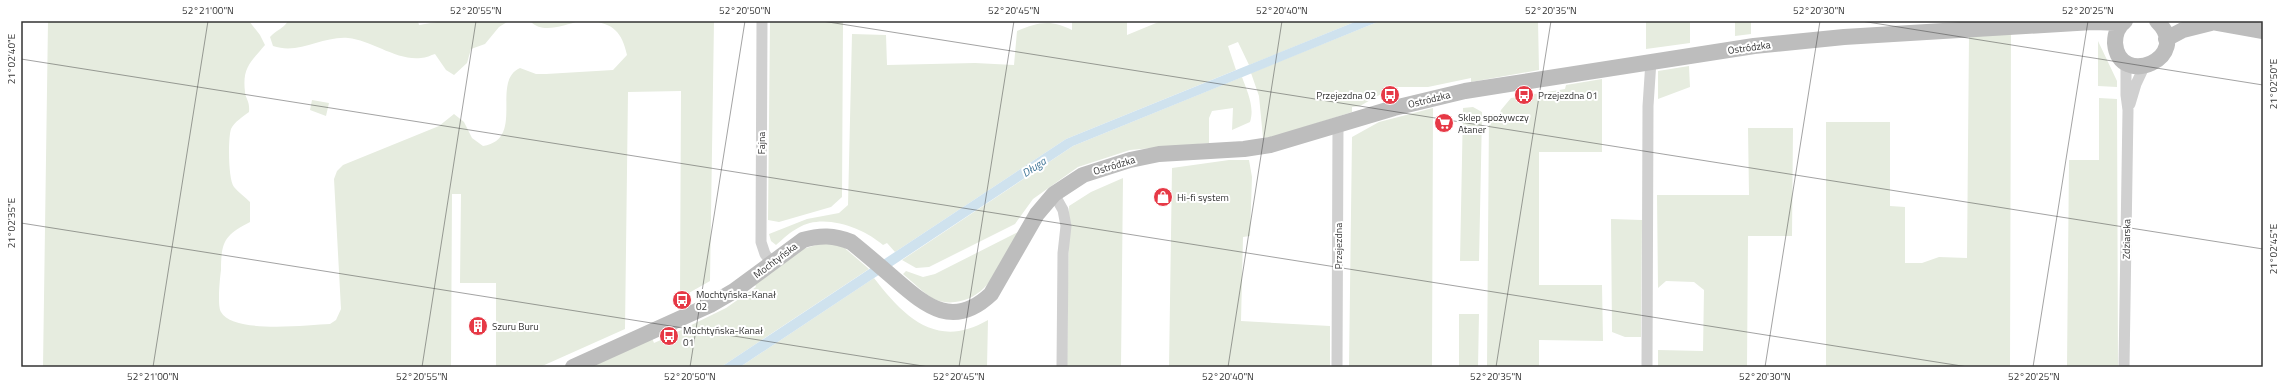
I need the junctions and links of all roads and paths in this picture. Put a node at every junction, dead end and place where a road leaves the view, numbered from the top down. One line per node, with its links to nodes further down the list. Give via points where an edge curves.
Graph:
1 (762, 21): 17 (street, Fajna, via 761,242 765,254)
2 (2157, 21): 3 (street); 9 (street, via 2162,26)
3 (2161, 21)
4 (2124, 22): 6 (street, Ostródzka); 8 (street)
5 (2209, 22): 7 (street); 9 (street, via 2183,30)
6 (2078, 24): 8 (street, Ostródzka, via 2100,30); 10 (street, Ostródzka, via 1844,37 1777,43)
7 (2263, 31)
8 (2115, 39): 11 (street, via 2116,50)
9 (2166, 39): 12 (street, via 2162,55 2154,63)
10 (1651, 61): 14 (street, Ostródzka, via 1446,95); 21 (street)
11 (2126, 62): 12 (street); 13 (street, Zdziarska)
12 (2144, 67): 13 (street, Zdziarska)
13 (2128, 110): 22 (street, Zdziarska)
14 (1338, 126): 15 (street, Ostródzka, via 1270,145 1159,154 1130,160 1083,175); 20 (street, Przejezdna)
15 (1054, 194): 16 (street, Ostródzka, via 1044,204 1024,235 991,294 975,307 958,312 928,306); 19 (street, via 1063,210 1066,226 1063,253)
16 (871, 258): 17 (street, Mochtyńska, via 851,242 839,237 826,236 802,240)
17 (772, 263): 18 (street, Mochtyńska, via 734,291 710,304)
18 (573, 367)
19 (1062, 367)
20 (1337, 367)
21 (1647, 367)
22 (2124, 367)

